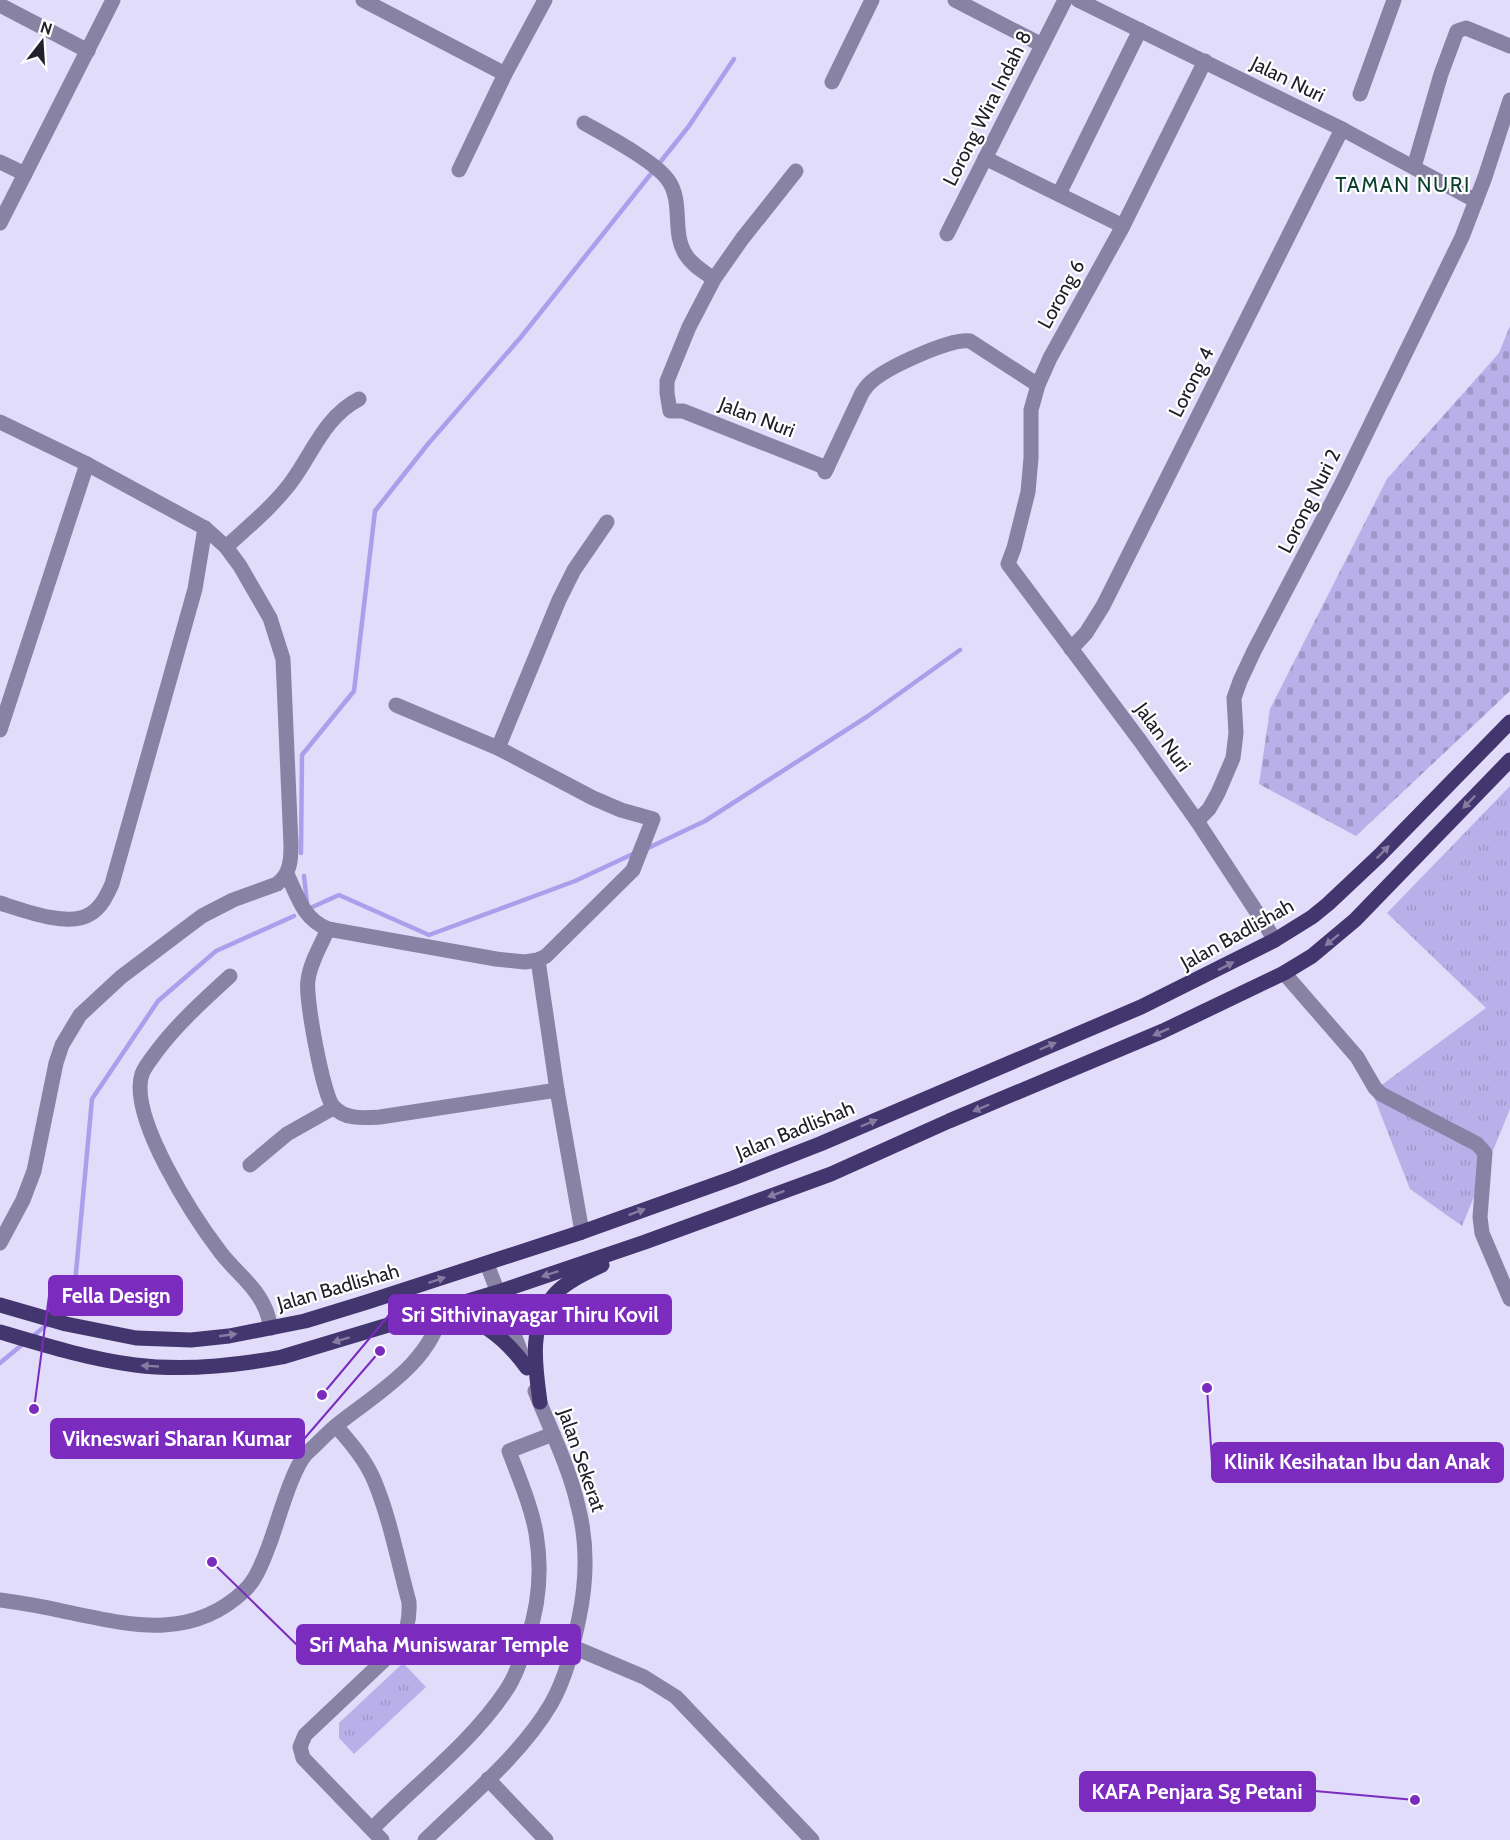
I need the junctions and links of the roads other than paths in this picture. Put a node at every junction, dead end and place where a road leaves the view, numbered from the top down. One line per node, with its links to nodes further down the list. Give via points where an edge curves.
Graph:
1 (113, 0): 13 (street)
2 (363, 0): 15 (street)
3 (545, 0): 15 (street)
4 (872, 0): 16 (street)
5 (955, 0): 11 (street)
6 (1065, 0): 11 (street, Lorong Wira Indah 8)
7 (1078, 0): 10 (street, Jalan Nuri)
8 (1394, 0): 17 (street)
9 (0, 5): 13 (street)
10 (1140, 30): 14 (street, Jalan Nuri); 27 (street)
11 (1042, 45): 21 (street, Lorong Wira Indah 8)
12 (1510, 46): 23 (street, via 1466,28 1457,31)
13 (88, 51): 26 (street)
14 (1205, 61): 20 (street, Jalan Nuri); 30 (street, Lorong 6)
15 (505, 74): 24 (street)
16 (832, 82)
17 (1360, 94)
18 (1510, 100): 28 (street, Lorong Nuri 2)
19 (584, 123): 32 (street, via 655,168 674,191 685,254)
20 (1341, 129): 23 (street, Jalan Nuri); 41 (street, Lorong 4, via 1103,606)
21 (985, 158): 27 (street); 31 (street, Lorong Wira Indah 8)
22 (0, 162): 26 (street)
23 (1414, 166): 28 (street, Jalan Nuri)
24 (459, 170)
25 (796, 171): 32 (street)
26 (25, 174): 29 (street)
27 (1059, 194): 30 (street)
28 (1476, 201): 47 (street, Lorong Nuri 2, via 1436,292 1240,681 1234,698 1233,758 1218,794)
29 (0, 223)
30 (1123, 226): 33 (street, Lorong 6)
31 (947, 234)
32 (714, 279): 33 (street, Jalan Nuri, via 667,381 670,411 683,411 826,470 869,383 932,349 970,341)
33 (1038, 385): 40 (street, Lorong 6, via 1031,410 1028,492)
34 (359, 399): 39 (street, via 336,416 289,484)
35 (0, 422): 36 (street)
36 (87, 464): 38 (street); 44 (street)
37 (607, 522): 45 (street, via 559,600)
38 (205, 528): 39 (street); 49 (street, via 194,595 105,898 89,915 78,918 43,916)
39 (226, 547): 48 (street, via 270,618 283,659 291,845)
40 (1008, 564): 41 (street, Jalan Nuri)
41 (1071, 649): 47 (street, Jalan Nuri)
42 (396, 705): 45 (street)
43 (1510, 722): 51 (main road, Jalan Badlishah, one-way to 43, via 1328,904)
44 (0, 730)
45 (498, 748): 52 (street, via 593,798 653,819 638,860 623,882)
46 (1510, 760): 53 (main road, one-way to 53, via 1355,920 1312,956)
47 (1197, 821): 51 (street, Jalan Nuri)
48 (287, 874): 50 (street, via 309,918); 60 (street, via 277,884 202,915 121,977 80,1015 56,1063 29,1186)
49 (0, 903)
50 (328, 929): 52 (street, via 496,959); 56 (street, via 307,989 325,1090)
51 (1275, 940): 58 (main road, Jalan Badlishah, one-way to 51, via 820,1144 1141,1007)
52 (538, 960): 55 (street)
53 (1284, 973): 59 (main road, one-way to 59, via 1163,1031 831,1174); 63 (street, via 1357,1057 1381,1094 1477,1144 1485,1153 1482,1233)
54 (230, 976): 66 (street, via 172,1032 142,1073 139,1091 142,1111 183,1199 221,1253 255,1291)
55 (556, 1090): 56 (street, via 380,1117 348,1116); 58 (street)
56 (333, 1108): 57 (street, via 287,1134)
57 (250, 1165)
58 (582, 1232): 61 (main road, Jalan Badlishah)
59 (645, 1242): 62 (main road, one-way to 62); 69 (main road, via 573,1280 555,1293 543,1311 535,1362)
60 (0, 1243)
61 (487, 1264): 62 (street, Jalan Sekerat); 66 (main road, Jalan Badlishah, one-way to 61, via 326,1315)
62 (498, 1292): 65 (main road); 68 (street, Jalan Sekerat)
63 (1510, 1299)
64 (0, 1305): 66 (main road, Jalan Badlishah, one-way to 66, via 66,1324 158,1340 219,1337)
65 (442, 1309): 67 (main road, one-way to 67, via 316,1348 250,1363 191,1367 136,1365 90,1357); 68 (main road, via 471,1318 490,1330 508,1344); 70 (street, via 434,1334 417,1359)
66 (271, 1328)
67 (4, 1333)
68 (527, 1368): 69 (street, Jalan Sekerat)
69 (540, 1402): 71 (street, Jalan Sekerat)
70 (336, 1426): 72 (street, via 300,1463 257,1573 245,1591 218,1610 174,1624 140,1626); 75 (street, via 374,1479 410,1615 398,1647 304,1736 300,1747 303,1758)
71 (553, 1434): 73 (street, Jalan Sekerat, via 573,1485 586,1549 583,1599); 75 (street, via 509,1451 528,1503 540,1562 533,1622 514,1675 482,1721)
72 (0, 1600)
73 (573, 1647): 74 (street, Jalan Sekerat, via 543,1717); 78 (street, via 644,1677 676,1697)
74 (488, 1779): 76 (street, Jalan Sekerat); 77 (street)
75 (377, 1835)
76 (425, 1840)
77 (546, 1840)
78 (812, 1840)

